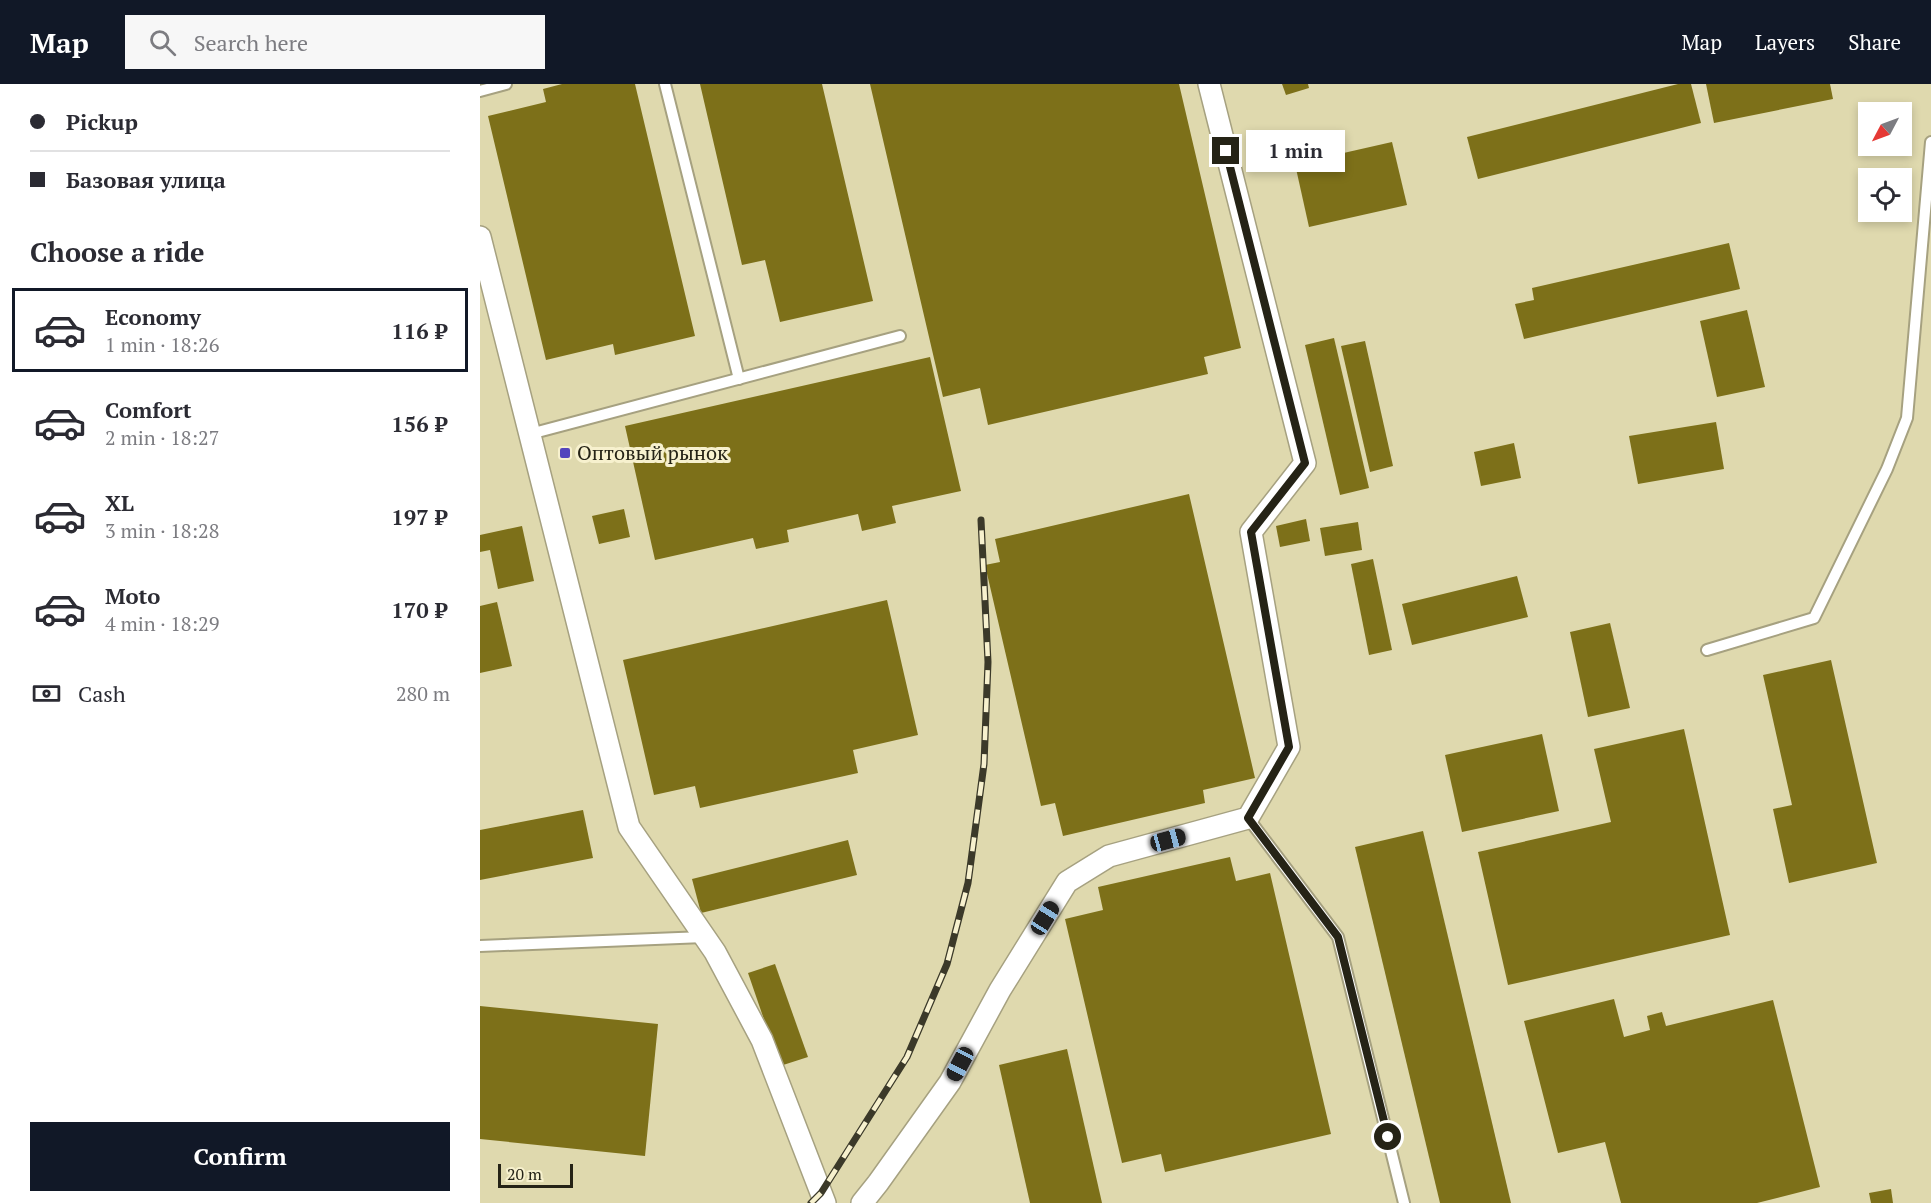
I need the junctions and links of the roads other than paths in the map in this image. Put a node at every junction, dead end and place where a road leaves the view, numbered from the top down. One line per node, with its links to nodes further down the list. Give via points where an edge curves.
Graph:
1 (506, 84): 4 (lane)
2 (664, 84): 8 (lane)
3 (1209, 84): 11 (street, via 1305,463 1251,532 1289,747)
4 (480, 91)
5 (1931, 142): 10 (lane, via 1907,418 1887,469 1814,618)
6 (480, 237): 9 (street)
7 (900, 336): 8 (lane)
8 (739, 379): 9 (lane)
9 (530, 434): 12 (street, via 629,827)
10 (1707, 650)
11 (1248, 818): 15 (street, via 1109,856 1067,882 1000,990 950,1082); 16 (lane, via 1338,937)
12 (705, 937): 13 (lane); 14 (street, via 762,1040)
13 (480, 946)
14 (825, 1203)
15 (862, 1203)
16 (1404, 1203)

